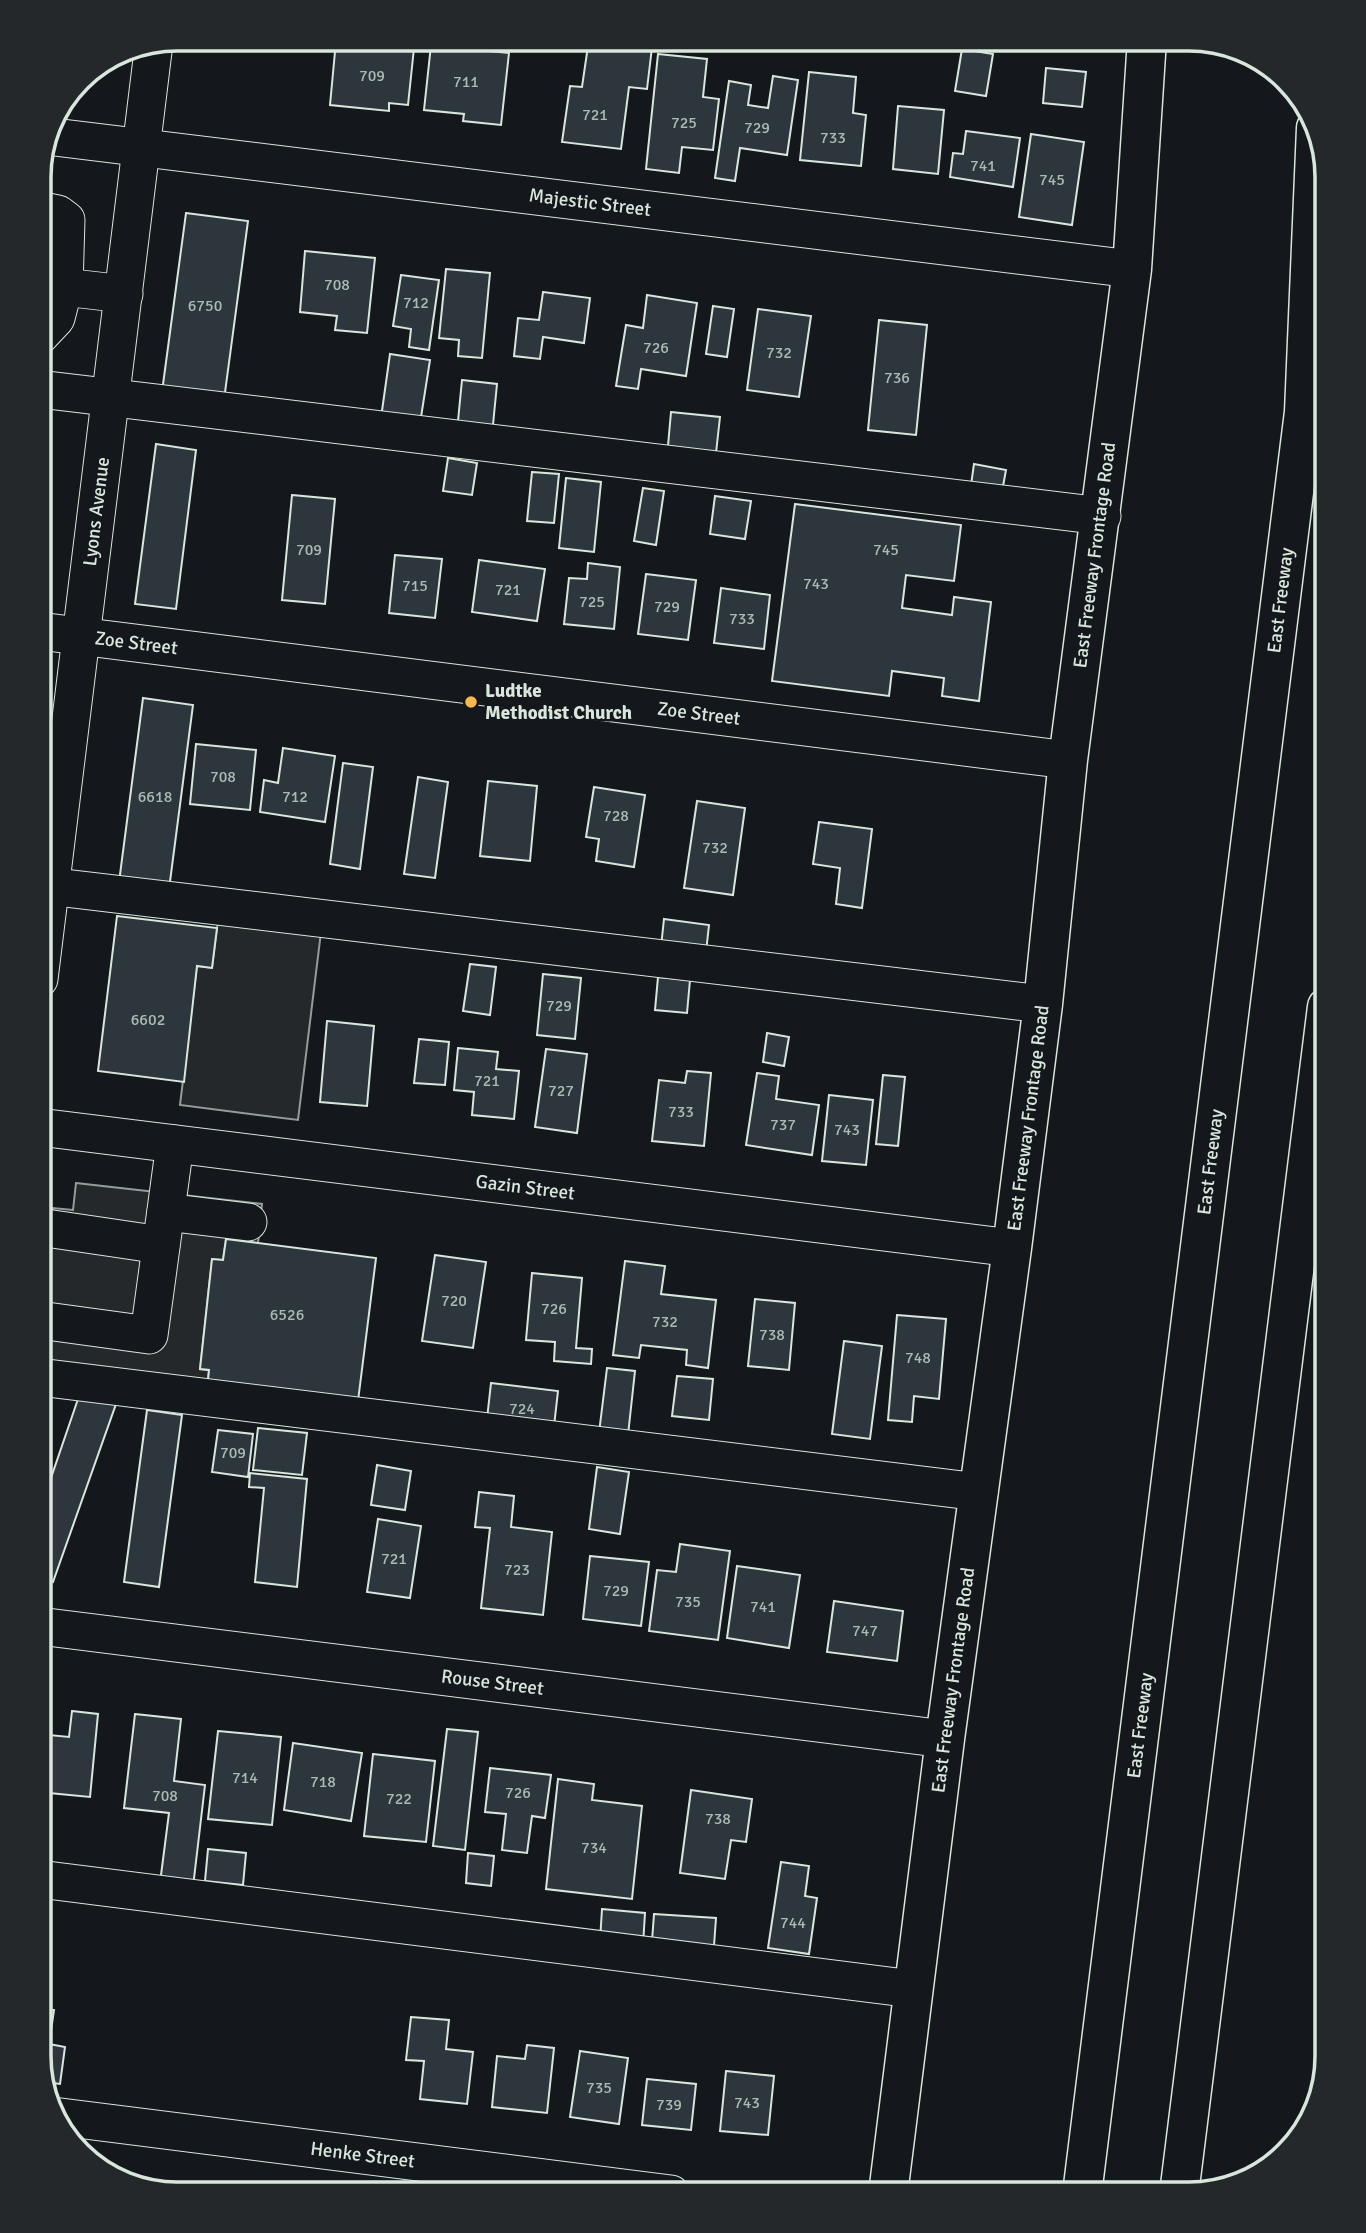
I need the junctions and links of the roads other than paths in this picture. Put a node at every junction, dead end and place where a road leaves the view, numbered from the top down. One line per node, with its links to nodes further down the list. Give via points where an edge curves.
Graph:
1 (1146, 51): 7 (main road, East Freeway Frontage Road)
2 (153, 53): 4 (street, Lyons Avenue)
3 (57, 137): 4 (street, Majestic Street)
4 (142, 148): 7 (street, Majestic Street); 9 (street, Lyons Avenue)
5 (1314, 167): 37 (main road, East Freeway, via 1304,412)
6 (51, 213): 8 (street, via 66,220)
7 (1132, 269): 13 (main road, East Freeway Frontage Road)
8 (64, 287): 9 (street); 10 (street)
9 (124, 294): 12 (street, Lyons Avenue)
10 (51, 323)
11 (51, 390): 12 (street)
12 (111, 397): 13 (street); 15 (street, Lyons Avenue)
13 (1102, 516): 16 (main road, East Freeway Frontage Road)
14 (51, 632): 15 (street, Zoe Street)
15 (80, 636): 16 (street, Zoe Street); 17 (street, Lyons Avenue)
16 (1068, 760): 19 (main road, East Freeway Frontage Road)
17 (51, 843)
18 (51, 887): 19 (street)
19 (1042, 1004): 26 (main road, East Freeway Frontage Road)
20 (1315, 1111): 38 (main road)
21 (51, 1128): 22 (street, Gazin Street)
22 (175, 1144): 25 (street); 26 (street, Gazin Street)
23 (248, 1222): 25 (street)
24 (51, 1227): 25 (street)
25 (164, 1228): 27 (street, via 149,1335)
26 (1012, 1248): 29 (main road, East Freeway Frontage Road)
27 (51, 1322)
28 (51, 1378): 29 (street)
29 (979, 1492): 31 (main road, East Freeway Frontage Road)
30 (51, 1628): 31 (street, Rouse Street)
31 (945, 1740): 33 (main road, East Freeway Frontage Road)
32 (51, 1881): 33 (street)
33 (913, 1989): 36 (main road, East Freeway Frontage Road)
34 (67, 2118): 35 (street, Henke Street)
35 (576, 2182)
36 (889, 2182)
37 (1083, 2182)
38 (1181, 2182)

